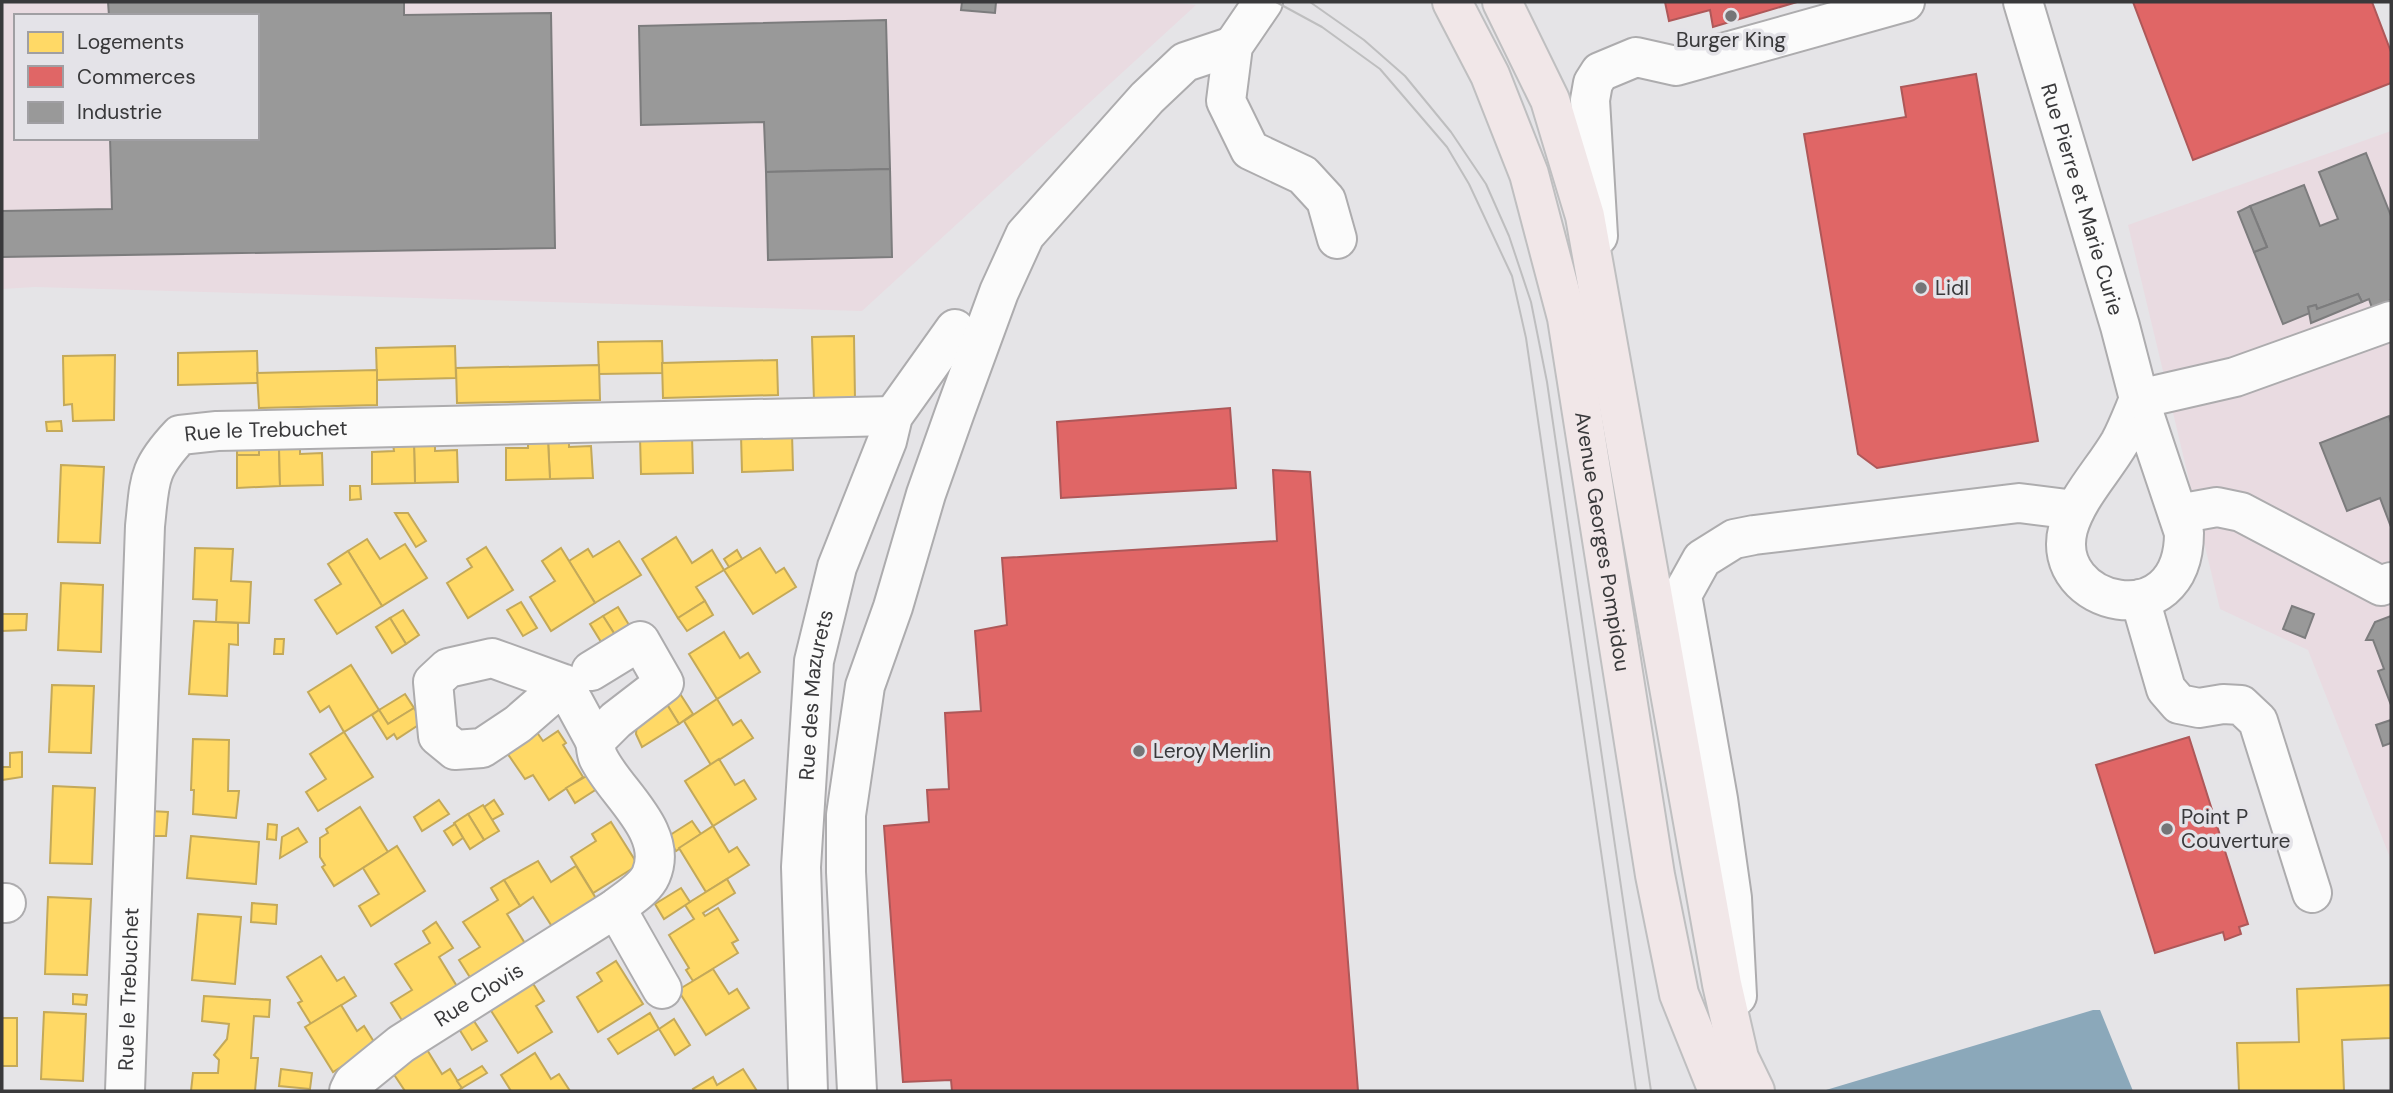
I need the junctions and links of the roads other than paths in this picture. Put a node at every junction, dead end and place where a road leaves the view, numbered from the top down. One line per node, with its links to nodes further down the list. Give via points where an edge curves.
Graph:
1 (1263, 2): 6 (street)
2 (1452, 2): 26 (main road, Avenue Georges Pompidou, via 1490,75 1529,174 1567,318 1653,861 1679,995)
3 (1502, 2): 8 (main road, Avenue Georges Pompidou, via 1550,100 1585,216)
4 (1905, 2): 8 (street, via 1676,66 1636,57 1601,72 1590,100)
5 (2024, 2): 11 (street, Rue Pierre et Marie Curie)
6 (1233, 46): 7 (street, via 1226,101 1250,150 1303,175 1326,201); 25 (street, via 1185,62 1025,235 955,412 865,686 846,815)
7 (1337, 239)
8 (1602, 315): 21 (main road, Avenue Georges Pompidou, via 1699,865 1722,984)
9 (2391, 321): 11 (street, via 2235,377)
10 (955, 329): 12 (street, Rue des Mazurets)
11 (2139, 399): 13 (street, via 2120,441); 14 (street, Rue Pierre et Marie Curie)
12 (893, 415): 22 (street, Rue le Trebuchet, via 180,435 151,473 145,526); 24 (street, Rue des Mazurets, via 837,567 814,661 801,867)
13 (2075, 510): 16 (street, via 2067,532 2067,550 2082,582 2112,600); 21 (street, via 2019,503 1754,535 1734,540 1702,559 1682,595 1732,898)
14 (2178, 514): 15 (street, via 2217,507 2241,512 2381,586); 16 (street, Rue Pierre et Marie Curie, via 2185,533 2178,570 2166,586)
15 (2391, 582)
16 (2140, 599): 18 (street, via 2166,689 2179,704 2199,708 2241,705 2258,721)
17 (597, 749): 17 (street, Rue Clovis, via 577,677 640,641 664,683 616,720); 19 (street, Rue Clovis, via 647,826 655,851 652,875)
18 (2312, 892)
19 (616, 908): 20 (street); 23 (street, Rue Clovis, via 401,1044)
20 (662, 989)
21 (1747, 1074)
22 (125, 1091)
23 (349, 1091)
24 (808, 1091)
25 (857, 1091)
26 (1718, 1091)

